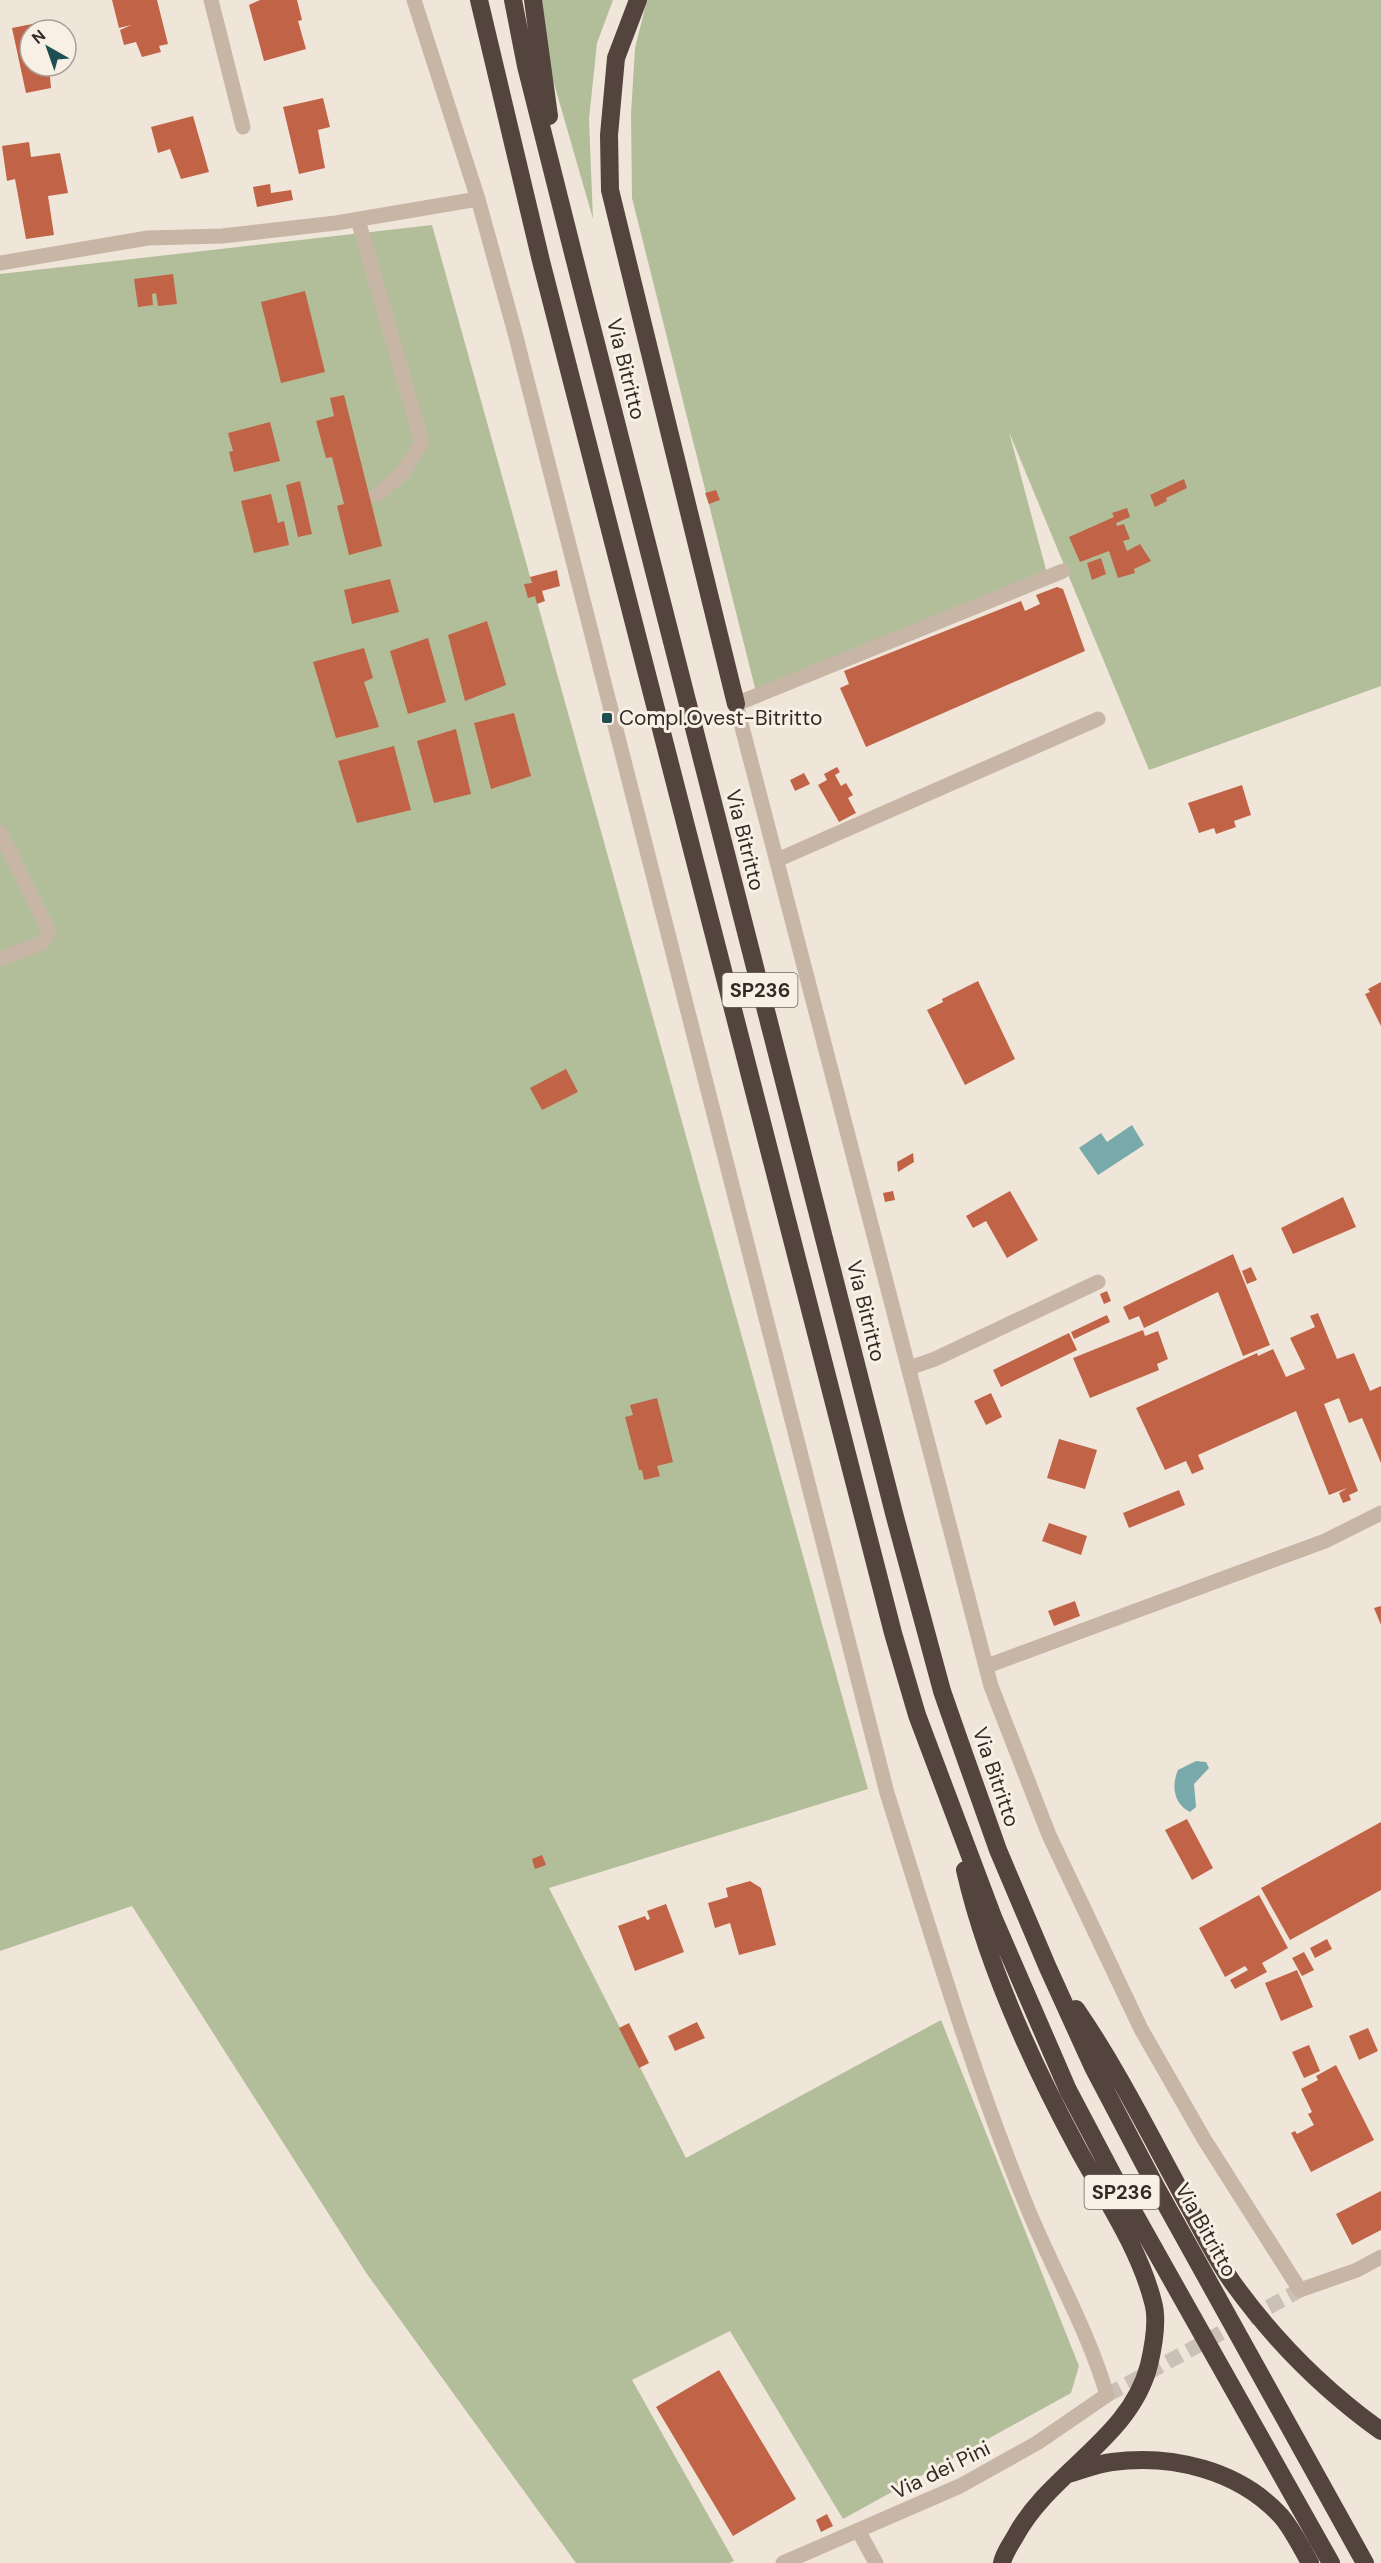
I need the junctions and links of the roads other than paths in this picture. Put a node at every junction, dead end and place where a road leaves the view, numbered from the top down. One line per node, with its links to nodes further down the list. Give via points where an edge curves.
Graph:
1 (210, 0): 7 (street)
2 (414, 0): 9 (street)
3 (479, 0): 23 (highway, SP236, via 542,261 893,1633)
4 (513, 0): 8 (highway, Via Bitritto / SP236)
5 (532, 0): 8 (highway)
6 (638, 0): 14 (highway, via 616,58 609,135 610,190)
7 (243, 127)
8 (556, 181): 24 (highway, Via Bitritto / SP236, via 942,1692 998,1850)
9 (478, 200): 10 (street); 28 (street, Via dei Pini, via 887,1793 964,2036 1025,2203 1096,2357 1107,2395 1037,2443 960,2487)
10 (358, 219): 11 (street, via 222,236 148,238); 12 (street, via 422,442 402,474)
11 (0, 263)
12 (377, 495)
13 (1063, 571): 14 (street)
14 (736, 704): 17 (street)
15 (1098, 718): 17 (street)
16 (0, 832): 18 (street, via 49,931 42,943)
17 (777, 860): 20 (street)
18 (0, 959)
19 (1098, 1282): 20 (street)
20 (909, 1368): 22 (street)
21 (1381, 1514): 22 (street, via 1325,1541)
22 (987, 1666): 25 (street, via 991,1686 1049,1835 1141,2029 1204,2139 1300,2290)
23 (949, 1803): 27 (highway, via 977,1922 1000,1981 1076,2145 1134,2251 1155,2305 1149,2365 1140,2390 1125,2415); 33 (highway, SP236, via 993,1917 1068,2090)
24 (1048, 1968): 26 (highway, via 1105,2051 1232,2282 1314,2377); 34 (highway, Via Bitritto / SP236, via 1149,2175)
25 (1381, 2257)
26 (1381, 2431)
27 (1066, 2474): 31 (highway, via 1029,2512); 32 (highway, via 1111,2462 1155,2459 1196,2466 1227,2477 1281,2516)
28 (859, 2532): 29 (street, Via dei Pini); 30 (street)
29 (783, 2563)
30 (876, 2563)
31 (1002, 2563)
32 (1310, 2563)
33 (1331, 2563)
34 (1365, 2563)

